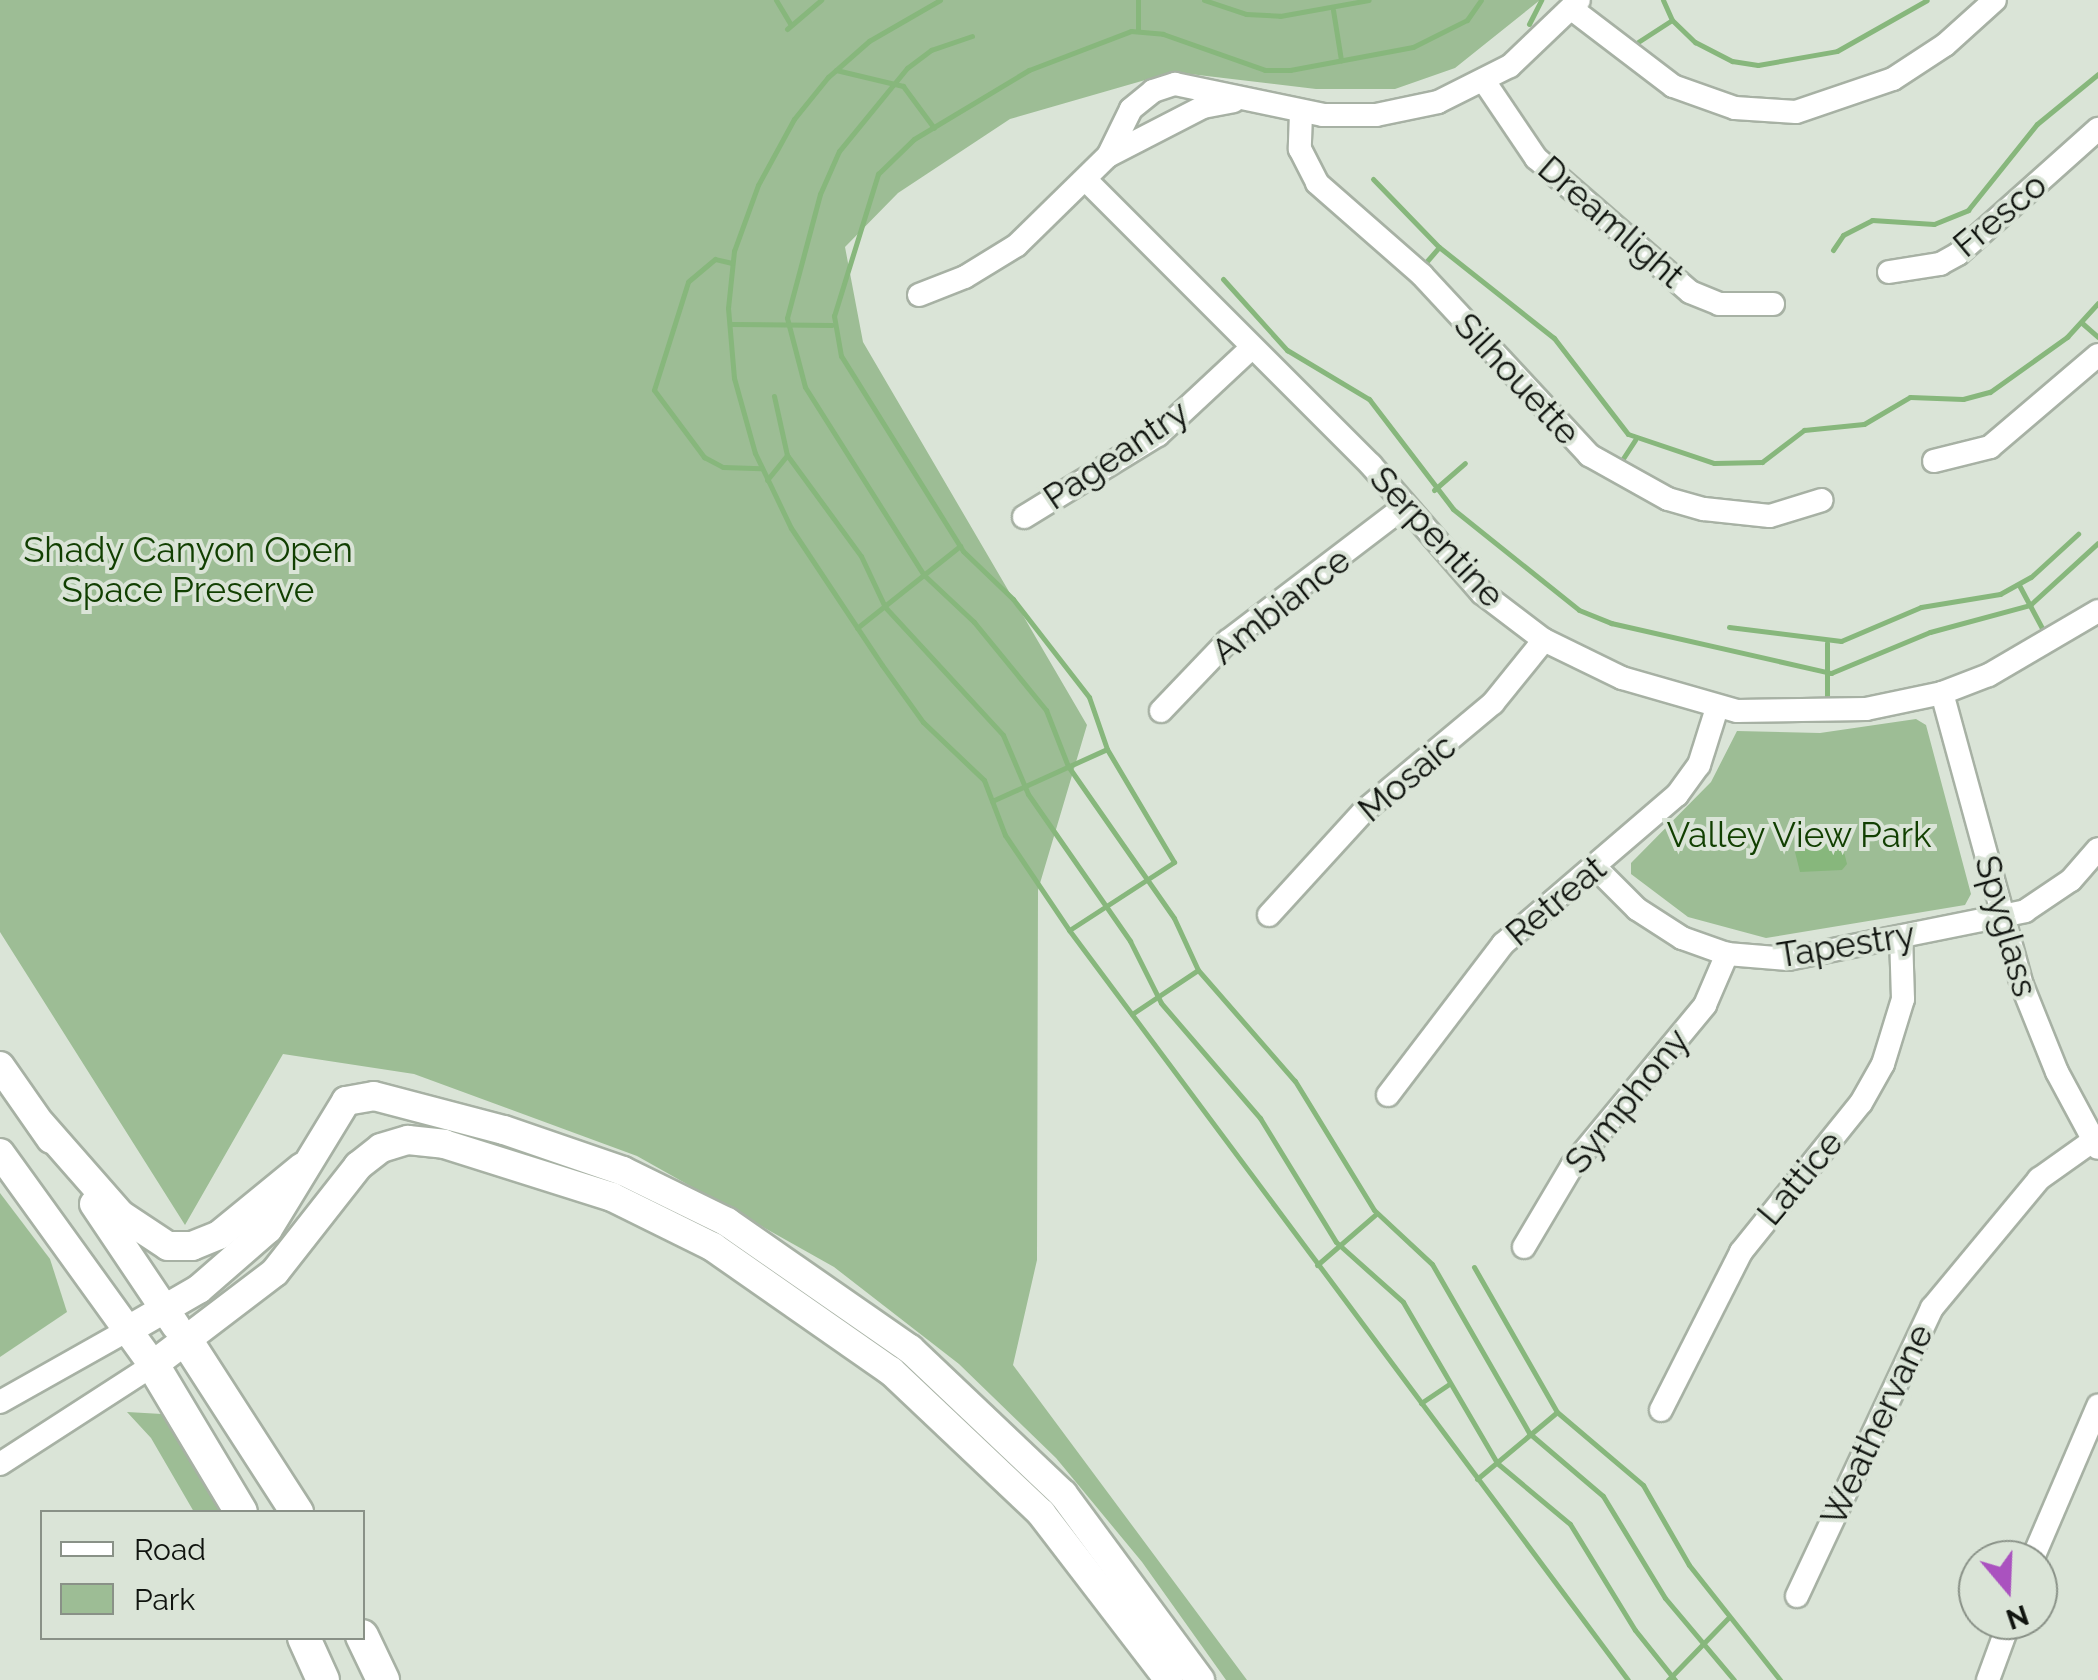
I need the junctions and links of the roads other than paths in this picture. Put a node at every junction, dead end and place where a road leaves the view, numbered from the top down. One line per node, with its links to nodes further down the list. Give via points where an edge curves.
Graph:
1 (1995, 0): 2 (street, via 1945,46 1893,79 1796,112 1734,108 1673,86)
2 (1576, 4): 3 (street, via 1535,47)
3 (1484, 82): 5 (street, via 1390,113); 11 (street, Dreamlight, via 1536,158 1690,292 1719,304)
4 (1241, 100): 5 (street); 7 (street, via 1203,107); 7 (street, via 1190,85 1153,91 1131,109)
5 (1301, 113): 15 (street, Silhouette, via 1300,148 1317,183 1422,275 1588,455 1650,490 1704,509 1770,516)
6 (2098, 130): 9 (street, Fresco, via 1958,254 1940,264)
7 (1108, 156): 8 (street)
8 (1086, 180): 10 (street, via 1000,257); 12 (street, Serpentine)
9 (1890, 272)
10 (918, 294)
11 (1773, 304)
12 (1249, 350): 16 (street, Serpentine); 17 (street, Pageantry, via 1158,436)
13 (2098, 356): 14 (street, via 1990,446)
14 (1934, 461)
15 (1822, 500)
16 (1405, 506): 19 (street, Serpentine, via 1463,574); 22 (street, Ambiance, via 1228,641)
17 (1024, 516)
18 (2098, 611): 20 (street, Serpentine, via 2032,654)
19 (1544, 640): 21 (street, Serpentine, via 1622,678); 25 (street, Mosaic, via 1493,703 1364,811)
20 (1942, 694): 21 (street, Serpentine, via 1841,712); 26 (street, Spyglass)
21 (1717, 708): 24 (street, Retreat, via 1688,781)
22 (1161, 711)
23 (2098, 849): 26 (street, Tapestry, via 2052,894)
24 (1596, 868): 28 (street, Tapestry, via 1653,922); 30 (street, Retreat, via 1486,962)
25 (1269, 915)
26 (2002, 917): 27 (street, Tapestry); 32 (street, Spyglass, via 2042,1039)
27 (1900, 938): 28 (street, Tapestry, via 1788,959); 42 (street, Lattice, via 1903,999 1883,1064 1846,1123 1751,1238)
28 (1727, 954): 35 (street, Symphony, via 1705,1004 1580,1155)
29 (0, 1066): 31 (main road)
30 (1388, 1095)
31 (41, 1124): 34 (main road, via 133,1226 158,1243 179,1247 234,1226 275,1185); 36 (main road)
32 (2096, 1142): 48 (street, Weathervane, via 2030,1189 1932,1308)
33 (0, 1154): 37 (main road)
34 (308, 1164): 36 (main road, via 246,1252); 47 (main road, via 336,1110 358,1096 374,1096 623,1171 728,1222 910,1349 1039,1469)
35 (1524, 1247)
36 (165, 1312): 37 (main road); 38 (main road)
37 (128, 1330): 39 (main road); 40 (street)
38 (186, 1340): 39 (main road); 45 (highway); 47 (main road, via 274,1272 350,1175 381,1148 408,1140 496,1157 612,1197 713,1246 800,1304 892,1371)
39 (153, 1365): 43 (street); 44 (highway)
40 (0, 1402)
41 (2098, 1406): 46 (street)
42 (1661, 1410)
43 (0, 1464)
44 (240, 1510)
45 (295, 1510)
46 (2041, 1540)
47 (1104, 1571): 54 (main road); 55 (main road)
48 (1797, 1596)
49 (305, 1640): 52 (highway)
50 (364, 1640): 53 (highway)
51 (2003, 1640): 56 (street)
52 (324, 1680)
53 (383, 1680)
54 (1169, 1680)
55 (1200, 1680)
56 (1988, 1680)

